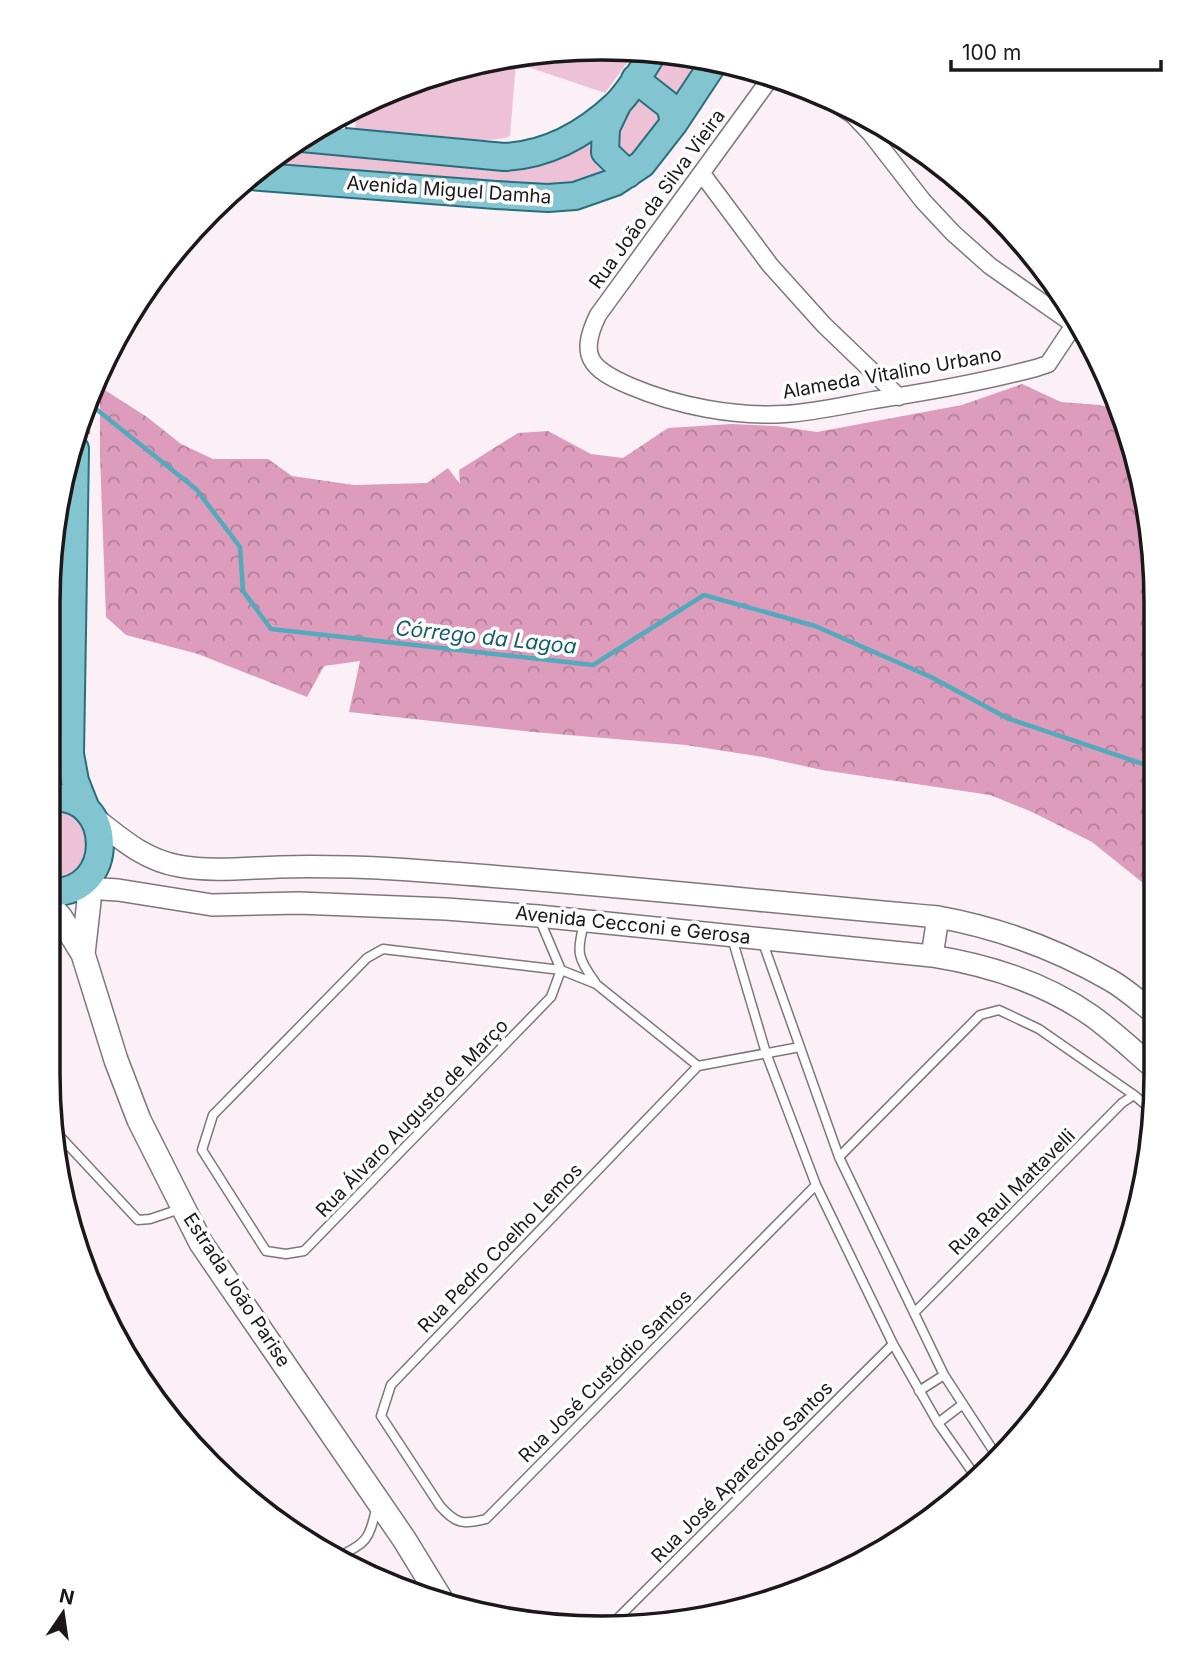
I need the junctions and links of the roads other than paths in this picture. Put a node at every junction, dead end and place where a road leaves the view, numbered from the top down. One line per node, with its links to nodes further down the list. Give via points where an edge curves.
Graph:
1 (647, 62): 3 (main road, Avenida Miguel Damha)
2 (709, 70): 6 (main road, Avenida Miguel Damha)
3 (635, 79): 5 (main road, Avenida Miguel Damha); 6 (main road, via 667,104)
4 (766, 85): 12 (street, Rua João da Silva Vieira)
5 (617, 104): 10 (main road, Avenida Miguel Damha, via 582,132 527,156); 11 (main road, via 606,128 605,152)
6 (674, 123): 11 (main road, Avenida Miguel Damha, via 642,164)
7 (341, 126): 10 (lane)
8 (864, 127): 14 (street, via 953,233 990,266)
9 (319, 139): 10 (main road, Avenida Miguel Damha)
10 (340, 141)
11 (628, 174): 13 (main road, Avenida Miguel Damha, via 598,190 548,198)
12 (703, 175): 16 (street, Rua João da Silva Vieira, via 598,315); 17 (street, via 770,265)
13 (265, 177)
14 (1063, 318)
15 (1070, 330): 17 (street, Alameda Vitalino Urbano, via 1048,364)
16 (587, 351): 17 (street, Alameda Vitalino Urbano, via 595,368 645,393 741,413 785,414)
17 (899, 397)
18 (82, 448): 20 (main road, via 70,754 75,781)
19 (60, 798): 20 (main road, via 70,799)
20 (89, 813): 21 (street, Avenida Cecconi e Gerosa, via 132,848 180,866 391,869); 23 (main road, via 100,836 100,856 90,875)
21 (592, 883): 26 (street, Avenida Cecconi e Gerosa); 27 (street)
22 (60, 891): 23 (main road)
23 (92, 891): 24 (street, Avenida Cecconi e Gerosa, via 118,890 212,905 299,903); 30 (main road, Estrada João Parise)
24 (538, 916): 27 (street, Avenida Cecconi e Gerosa); 32 (lane)
25 (60, 917): 30 (main road, Estrada João Parise)
26 (938, 917): 31 (street); 34 (street, Avenida Cecconi e Gerosa, via 1020,937 1112,981)
27 (584, 921): 28 (street, Avenida Cecconi e Gerosa); 33 (lane, via 579,955)
28 (731, 935): 29 (street, Avenida Cecconi e Gerosa); 36 (lane)
29 (761, 938): 31 (street, Avenida Cecconi e Gerosa); 35 (lane)
30 (83, 954): 44 (main road, Estrada João Parise, via 127,1091)
31 (932, 956): 37 (street, Avenida Cecconi e Gerosa, via 964,961 1045,989 1091,1016)
32 (561, 970): 32 (lane, Rua Álvaro Augusto de Março, via 383,949 367,958 213,1115 202,1150 266,1251 304,1251 551,998); 33 (lane)
33 (596, 984): 38 (lane)
34 (1144, 1005)
35 (800, 1047): 36 (lane); 42 (lane)
36 (766, 1053): 38 (lane); 43 (lane)
37 (1144, 1060)
38 (698, 1066): 52 (lane, Rua Pedro Coelho Lemos, via 391,1385 381,1416)
39 (1134, 1096): 40 (lane); 42 (lane, via 1039,1029 999,1010 981,1015); 45 (lane, Rua Raul Mattavelli)
40 (1142, 1103)
41 (64, 1140): 44 (lane, via 138,1220)
42 (839, 1157): 45 (lane)
43 (816, 1185): 46 (lane); 52 (lane, Rua José Custódio Santos, via 486,1519 467,1524 449,1516)
44 (183, 1208): 54 (main road, Estrada João Parise, via 201,1242)
45 (914, 1313): 47 (lane)
46 (893, 1344): 48 (lane); 57 (lane, Rua José Aparecido Santos)
47 (944, 1375): 48 (lane); 49 (lane)
48 (919, 1391): 50 (lane)
49 (963, 1404): 50 (lane); 51 (lane)
50 (938, 1423): 53 (lane)
51 (995, 1448)
52 (415, 1467)
53 (971, 1471)
54 (378, 1503): 55 (lane, via 369,1536); 56 (main road, Estrada João Parise)
55 (346, 1553)
56 (436, 1591)
57 (621, 1615)

